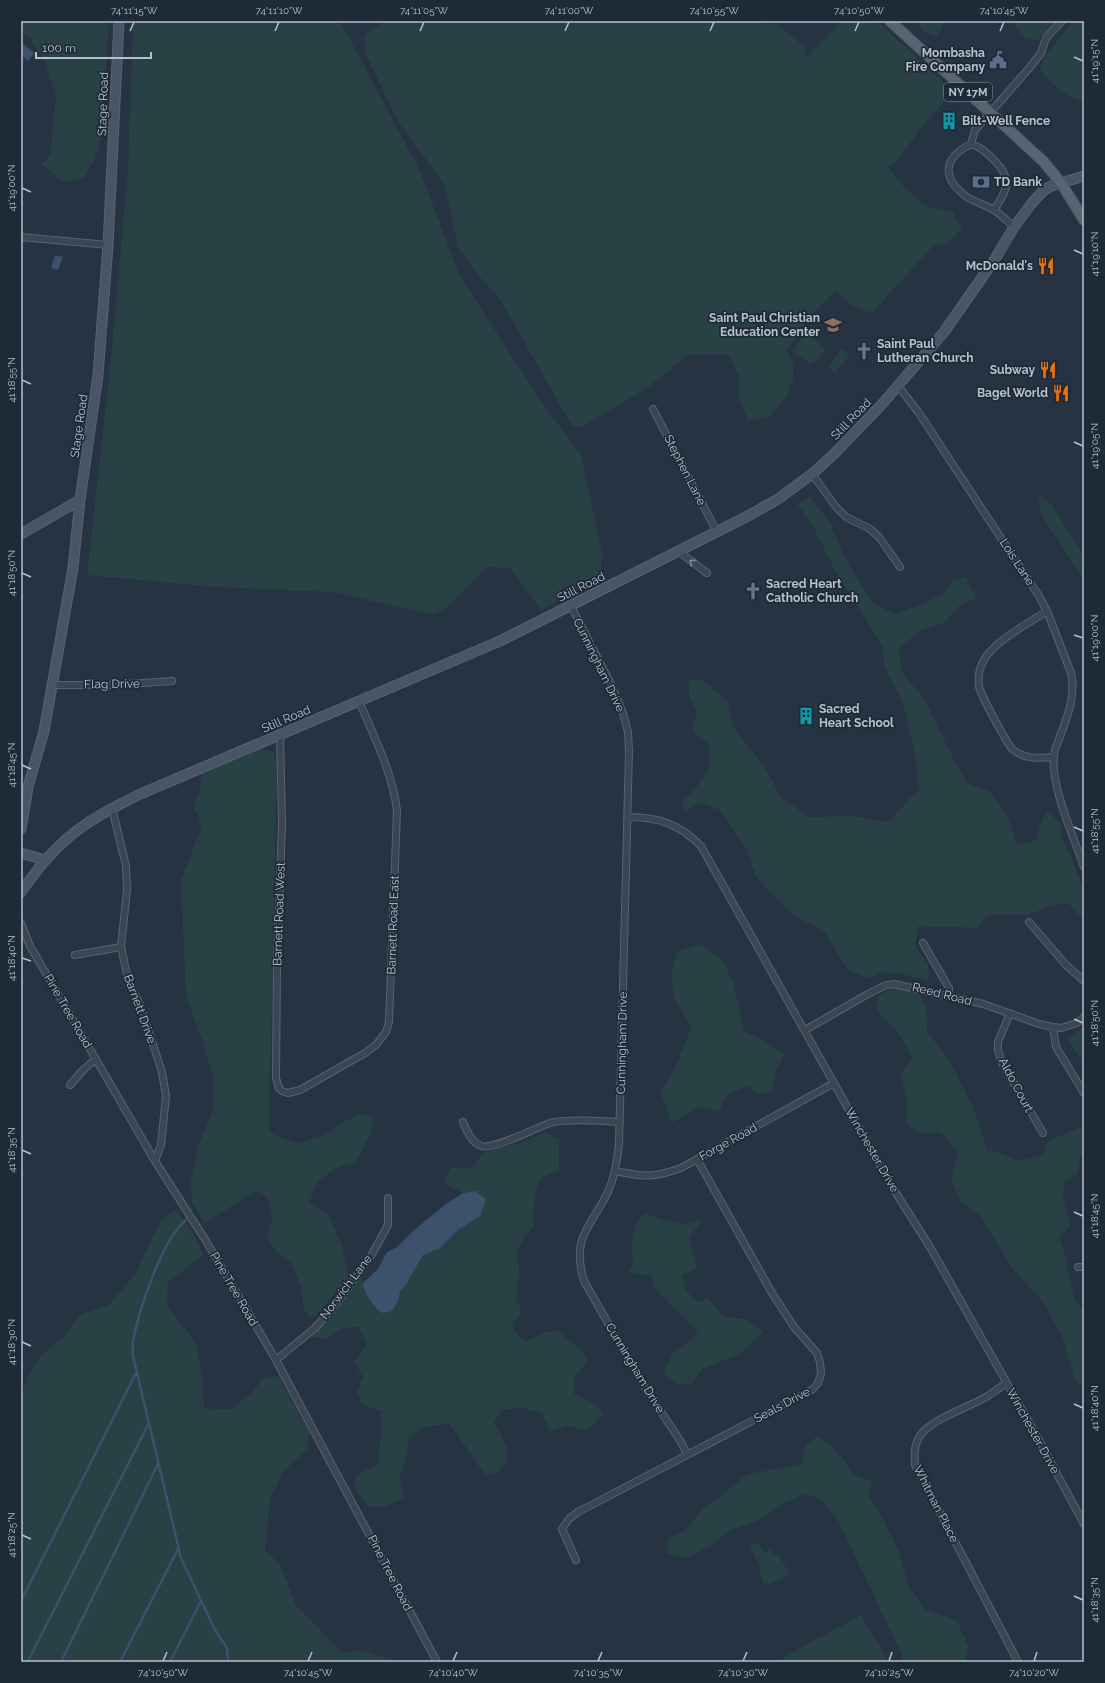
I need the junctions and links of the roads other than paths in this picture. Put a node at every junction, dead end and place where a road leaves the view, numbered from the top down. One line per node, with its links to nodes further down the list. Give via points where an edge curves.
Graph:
1 (118, 21): 12 (main road, Stage Road)
2 (890, 21): 4 (main road, NY 17M)
3 (1062, 21): 4 (street, via 1046,38 1031,66)
4 (990, 113): 5 (street, via 974,130); 7 (main road, NY 17M, via 1044,162)
5 (972, 144): 8 (street, via 986,151 1006,175 1007,182 1002,199); 8 (street, via 959,150 952,159 948,170 950,179 968,198)
6 (1084, 176): 7 (main road, Still Road)
7 (1061, 183): 9 (main road, NY 17M); 10 (main road, Still Road, via 1043,191)
8 (994, 210): 10 (street)
9 (1084, 220)
10 (1014, 227): 13 (main road, Still Road, via 944,332)
11 (21, 236): 12 (street)
12 (108, 245): 16 (main road, Stage Road, via 98,375)
13 (898, 386): 15 (main road, Still Road); 23 (street, Lois Lane, via 920,413)
14 (653, 409): 17 (street, Stephen Lane)
15 (812, 474): 17 (main road, Still Road, via 778,499); 20 (street, via 846,517 870,529 879,537)
16 (80, 500): 18 (main road); 25 (main road, Stage Road, via 74,568)
17 (717, 532): 19 (main road, Still Road)
18 (21, 534)
19 (678, 551): 21 (street, one-way to 19); 22 (main road, Still Road)
20 (900, 567)
21 (707, 573)
22 (571, 606): 26 (main road, Still Road, via 500,641); 30 (street, Cunningham Drive, via 623,713 629,751)
23 (1047, 611): 28 (street, Lois Lane, via 1074,683 1073,701); 28 (street, via 1000,642 982,663 979,676 980,687 1013,750 1032,758)
24 (172, 681): 25 (street, Flag Drive, via 121,685)
25 (52, 685): 31 (main road, Stage Road)
26 (359, 701): 27 (main road, Still Road); 50 (street, Barnett Road East, via 387,769 395,793 397,811 389,1022 381,1039 365,1053 300,1090 288,1093)
27 (280, 735): 29 (main road, Still Road); 50 (street, Barnett Road West, via 282,822 276,1078)
28 (1053, 757): 34 (street, via 1056,786)
29 (112, 808): 33 (main road, Still Road, via 81,827); 39 (street, Barnett Drive, via 126,866 128,889)
30 (628, 817): 46 (street, Winchester Drive, via 657,819 674,825 701,846); 53 (street, Cunningham Drive)
31 (21, 829)
32 (21, 852): 33 (main road)
33 (46, 860): 35 (main road, Still Road)
34 (1084, 867)
35 (21, 892)
36 (21, 922): 47 (street, Pine Tree Road, via 30,946)
37 (1029, 922): 41 (street, via 1066,965)
38 (923, 943): 42 (street, via 949,988)
39 (121, 947): 40 (street); 56 (street, Barnett Drive, via 128,979 140,1005 162,1072 166,1102 161,1145)
40 (75, 955)
41 (1084, 981)
42 (949, 996): 43 (street, Reed Road); 46 (street, Reed Road, via 902,984 886,985)
43 (1010, 1013): 45 (street, Reed Road); 54 (street, Aldo Court, via 998,1042 998,1050 1002,1062)
44 (1084, 1018): 45 (street, Reed Road, via 1061,1028)
45 (1053, 1027): 51 (street, via 1056,1046)
46 (805, 1030): 48 (street, Winchester Drive)
47 (96, 1059): 49 (street); 56 (street, Pine Tree Road)
48 (834, 1082): 55 (street, Forge Road); 60 (street, Winchester Drive)
49 (70, 1085)
50 (282, 1091)
51 (1084, 1093)
52 (463, 1122): 53 (street, via 472,1140 486,1146 497,1145 552,1122)
53 (620, 1122): 57 (street, Cunningham Drive)
54 (1043, 1133)
55 (698, 1159): 57 (street, Forge Road, via 659,1175 640,1176); 61 (street, Seals Drive, via 772,1293 794,1327 817,1353 821,1374 813,1389)
56 (155, 1161): 59 (street, Pine Tree Road, via 206,1241)
57 (615, 1171): 61 (street, Cunningham Drive, via 608,1191 583,1235 579,1250 580,1267 584,1281 642,1383)
58 (388, 1198): 59 (street, Norwich Lane, via 388,1224 371,1256 315,1328)
59 (276, 1360): 64 (street, Pine Tree Road)
60 (1007, 1383): 62 (street, Winchester Drive); 65 (street, Whitman Place, via 988,1396 931,1425 921,1434 914,1452 915,1466)
61 (687, 1454): 63 (street, Seals Drive, via 569,1519 562,1529)
62 (1084, 1524)
63 (576, 1560)
64 (437, 1662)
65 (1018, 1662)

